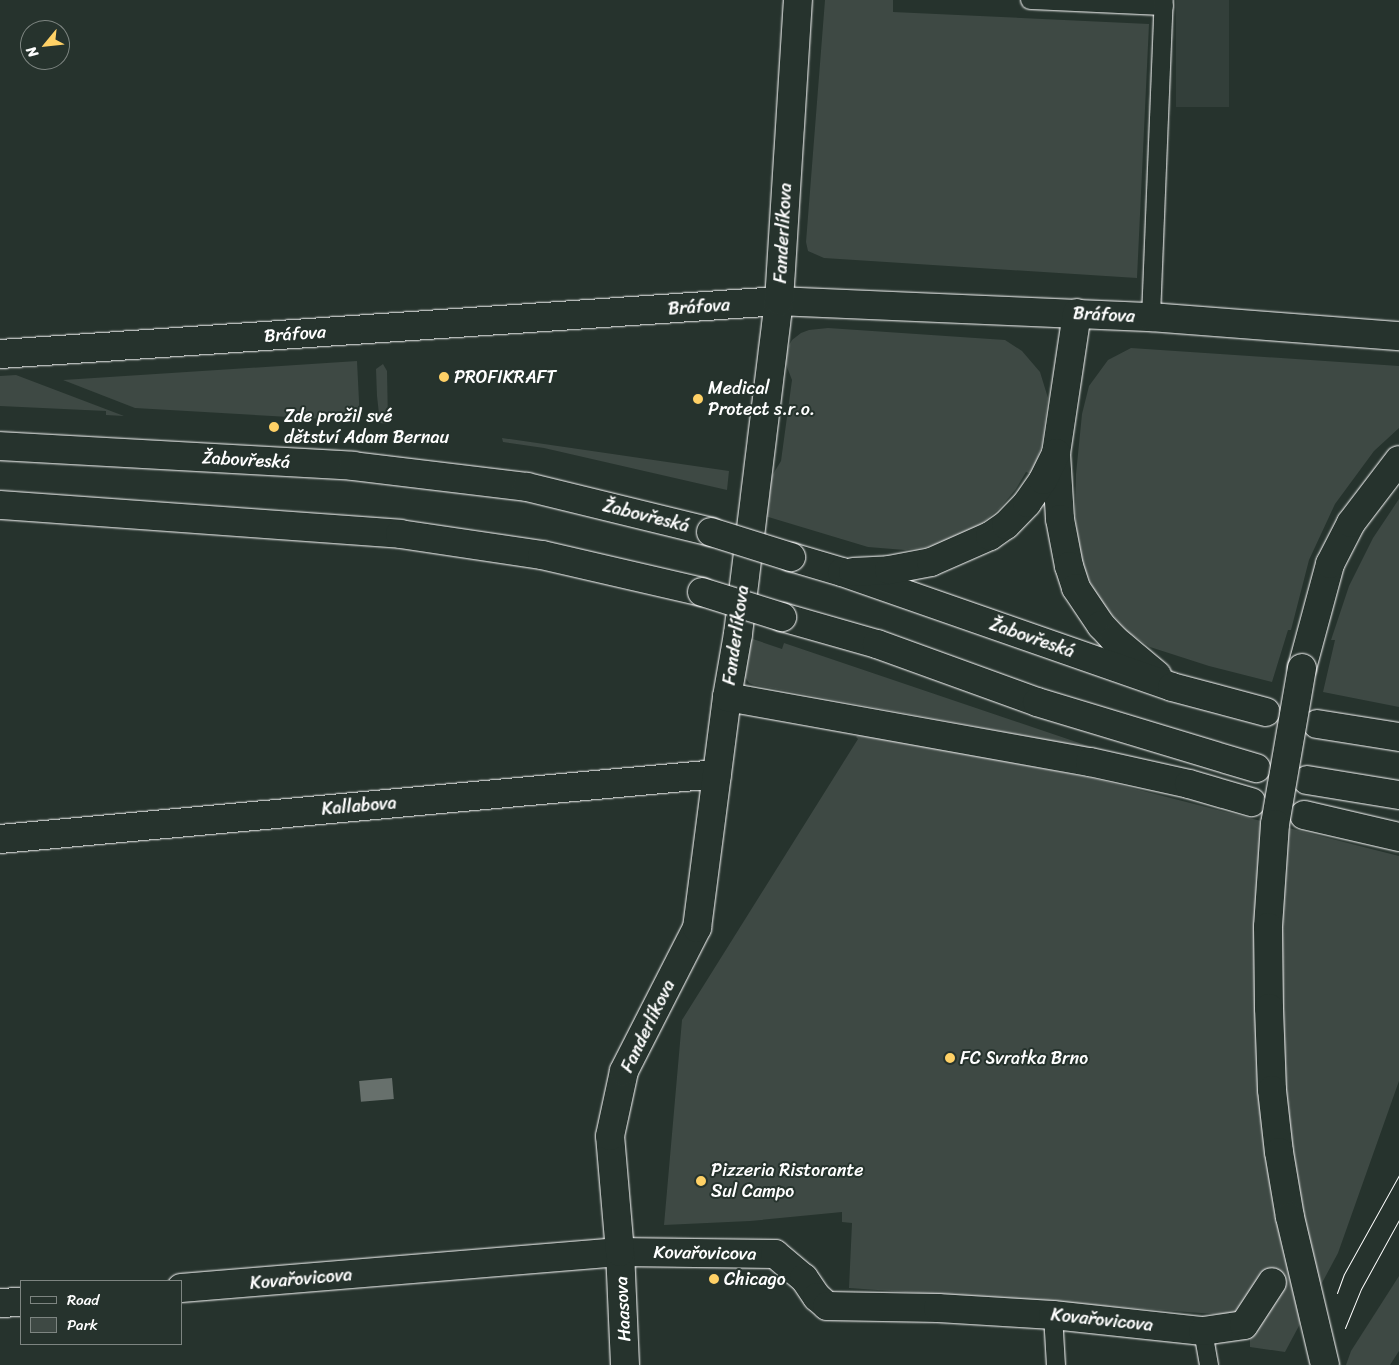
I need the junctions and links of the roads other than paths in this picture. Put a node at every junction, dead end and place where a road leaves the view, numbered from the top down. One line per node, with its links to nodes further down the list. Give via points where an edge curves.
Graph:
1 (798, 0): 4 (main road, Fanderlíkova)
2 (1030, 0): 3 (lane)
3 (1164, 3): 6 (lane)
4 (779, 301): 5 (main road, Bráfova); 8 (main road, Bráfova); 15 (main road, Fanderlíkova, via 738,634)
5 (1077, 313): 6 (main road, Bráfova); 10 (main road)
6 (1152, 317): 7 (main road, Bráfova)
7 (1399, 336)
8 (0, 354)
9 (0, 446): 13 (main road, Žabovřeská, bridge, via 353,466 517,486 711,532)
10 (1056, 453): 13 (main road, via 1026,503 1006,525 990,536 931,562 889,570); 14 (main road, via 1062,535 1076,588 1107,632)
11 (1399, 460): 39 (main road, bridge, via 1351,523 1330,564 1302,668 1275,824 1268,927 1272,1090 1290,1216)
12 (0, 505): 16 (main road, bridge, via 400,534 542,555 702,592 877,644)
13 (842, 572): 14 (main road, Žabovřeská)
14 (1172, 687): 17 (main road, Žabovřeská)
15 (727, 697): 21 (main road, Fanderlíkova); 23 (main road, via 1090,762)
16 (1037, 702): 20 (main road); 23 (main road)
17 (1266, 712)
18 (1317, 724): 19 (main road)
19 (1399, 738)
20 (1256, 768)
21 (717, 774): 28 (main road, Kallabova); 29 (main road, Fanderlíkova, via 697,928 624,1071 610,1136)
22 (1307, 780): 24 (main road)
23 (1189, 784): 25 (main road)
24 (1399, 795)
25 (1251, 802)
26 (1304, 814): 27 (main road)
27 (1399, 837)
28 (0, 839)
29 (620, 1252): 31 (main road, Kovařovicova); 34 (main road, Kovařovicova, via 775,1254 804,1278 827,1306); 36 (main road, Haasova)
30 (1272, 1282): 35 (main road, Kovařovicova, via 1244,1325)
31 (182, 1288)
32 (20, 1302): 33 (main road)
33 (0, 1303)
34 (1053, 1315): 35 (main road, Kovařovicova); 37 (lane)
35 (1203, 1331): 38 (lane)
36 (626, 1365)
37 (1056, 1365)
38 (1209, 1365)
39 (1325, 1365)

